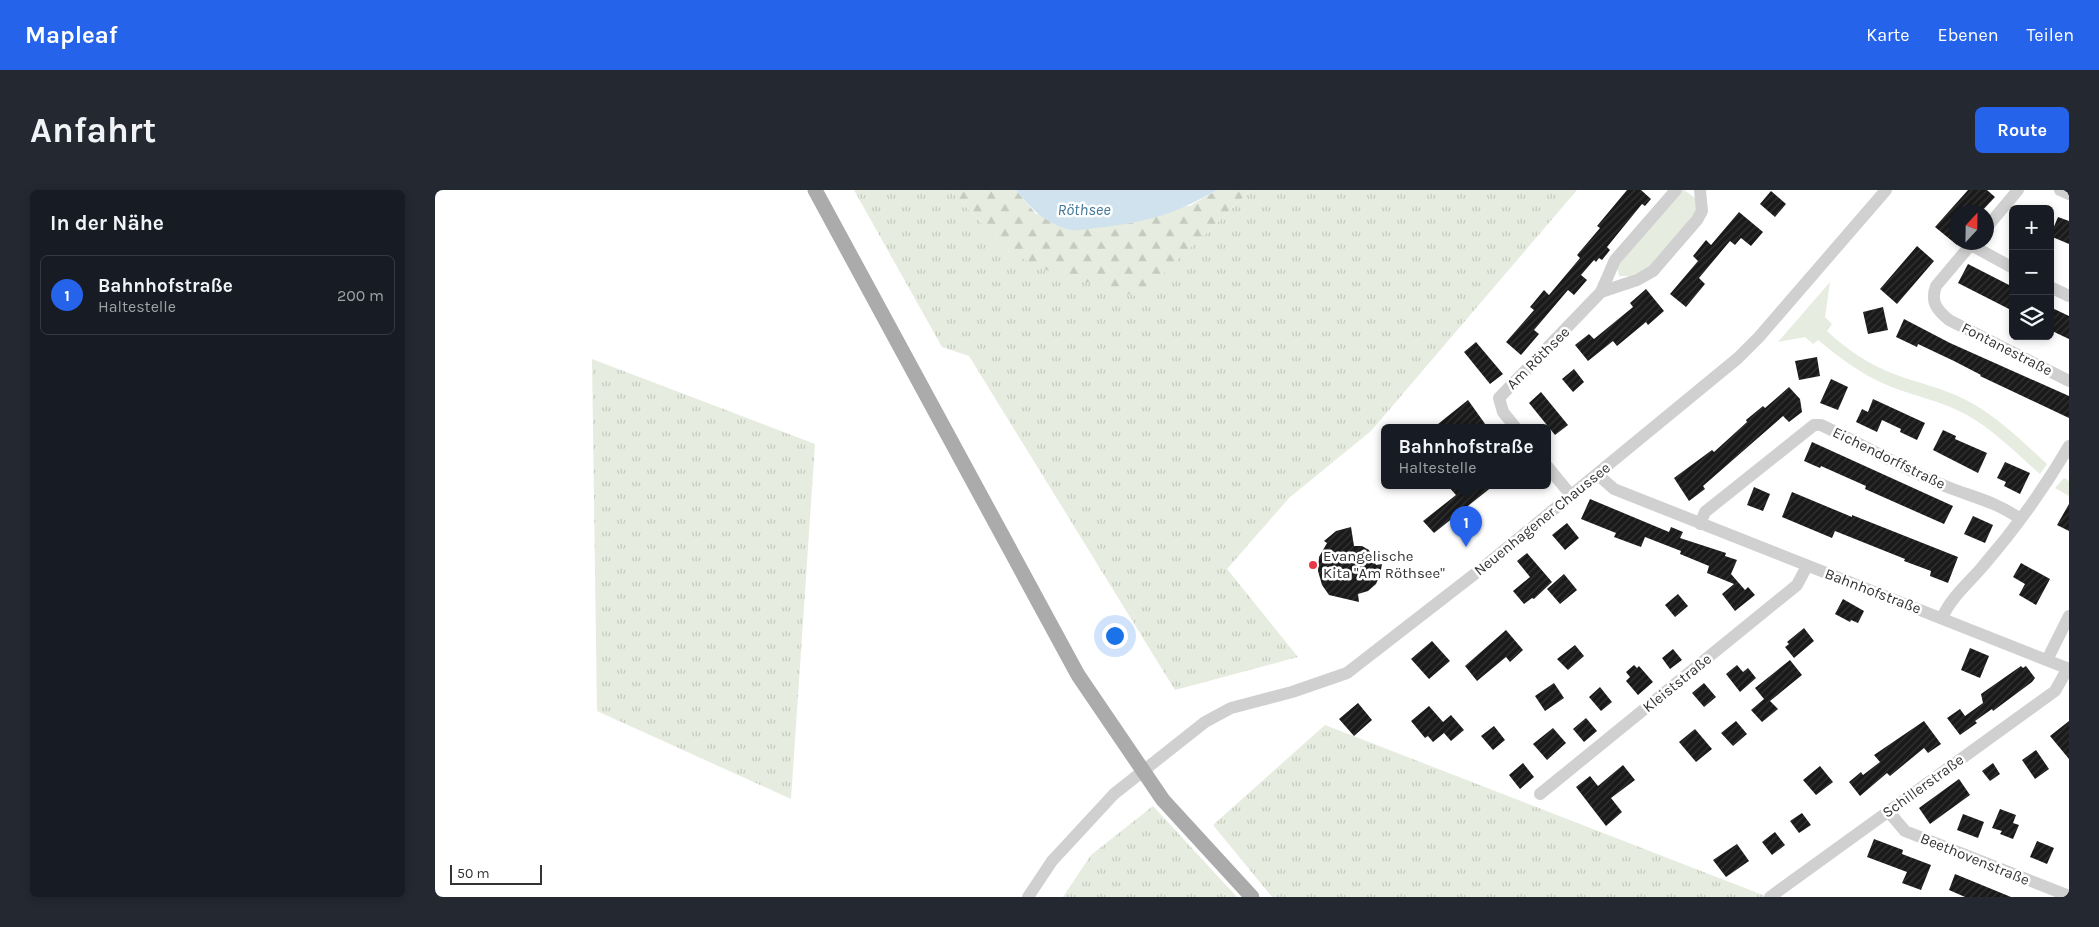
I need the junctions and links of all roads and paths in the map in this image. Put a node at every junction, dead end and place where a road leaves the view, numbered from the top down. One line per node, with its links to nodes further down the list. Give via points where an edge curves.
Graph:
1 (815, 190): 28 (main road, via 1073,667)
2 (1676, 190): 13 (street, Am Röthsee, via 1615,260)
3 (1700, 190): 13 (street, Am Röthsee, via 1702,211 1697,220 1653,271)
4 (1886, 190): 19 (street, Neuenhagener Chaussee, via 1738,358)
5 (2018, 190): 8 (street)
6 (2060, 190): 7 (street)
7 (2069, 194)
8 (1994, 219)
9 (1967, 250): 15 (street, Fontanestraße, via 1936,286 1933,298 1937,310 1957,324)
10 (1982, 250): 11 (street, Fontanestraße)
11 (2009, 266)
12 (2054, 289): 14 (street)
13 (1601, 292): 16 (street, Am Röthsee, via 1499,398 1503,412)
14 (2069, 296)
15 (2069, 381)
16 (1513, 424)
17 (2069, 446): 21 (street)
18 (1551, 471): 20 (street)
19 (1597, 474): 20 (street, Neuenhagener Chaussee); 22 (street, Bahnhofstraße, via 1614,489)
20 (1570, 494): 28 (street, Neuenhagener Chaussee, via 1406,630 1347,673 1231,708 1205,722)
21 (2020, 519): 22 (street, Eichendorffstraße, via 1821,425 1814,425 1705,512); 25 (street, via 1947,607)
22 (1700, 524): 23 (street, Bahnhofstraße)
23 (1807, 566): 25 (street, Bahnhofstraße); 29 (street, Kleiststraße, via 1797,585)
24 (2069, 616): 26 (street)
25 (1942, 618): 26 (street, Bahnhofstraße)
26 (2047, 660): 27 (street, Bahnhofstraße)
27 (2068, 668): 30 (street, Schillerstraße, via 2055,692)
28 (1144, 771): 32 (street, Neuenhagener Chaussee, via 1115,794 1068,842); 33 (main road, via 1163,800)
29 (1540, 794)
30 (1888, 811): 31 (street, Beethovenstraße, via 1899,826 1911,834); 34 (street, Schillerstraße)
31 (2069, 896)
32 (1028, 897)
33 (1252, 897)
34 (1770, 897)

